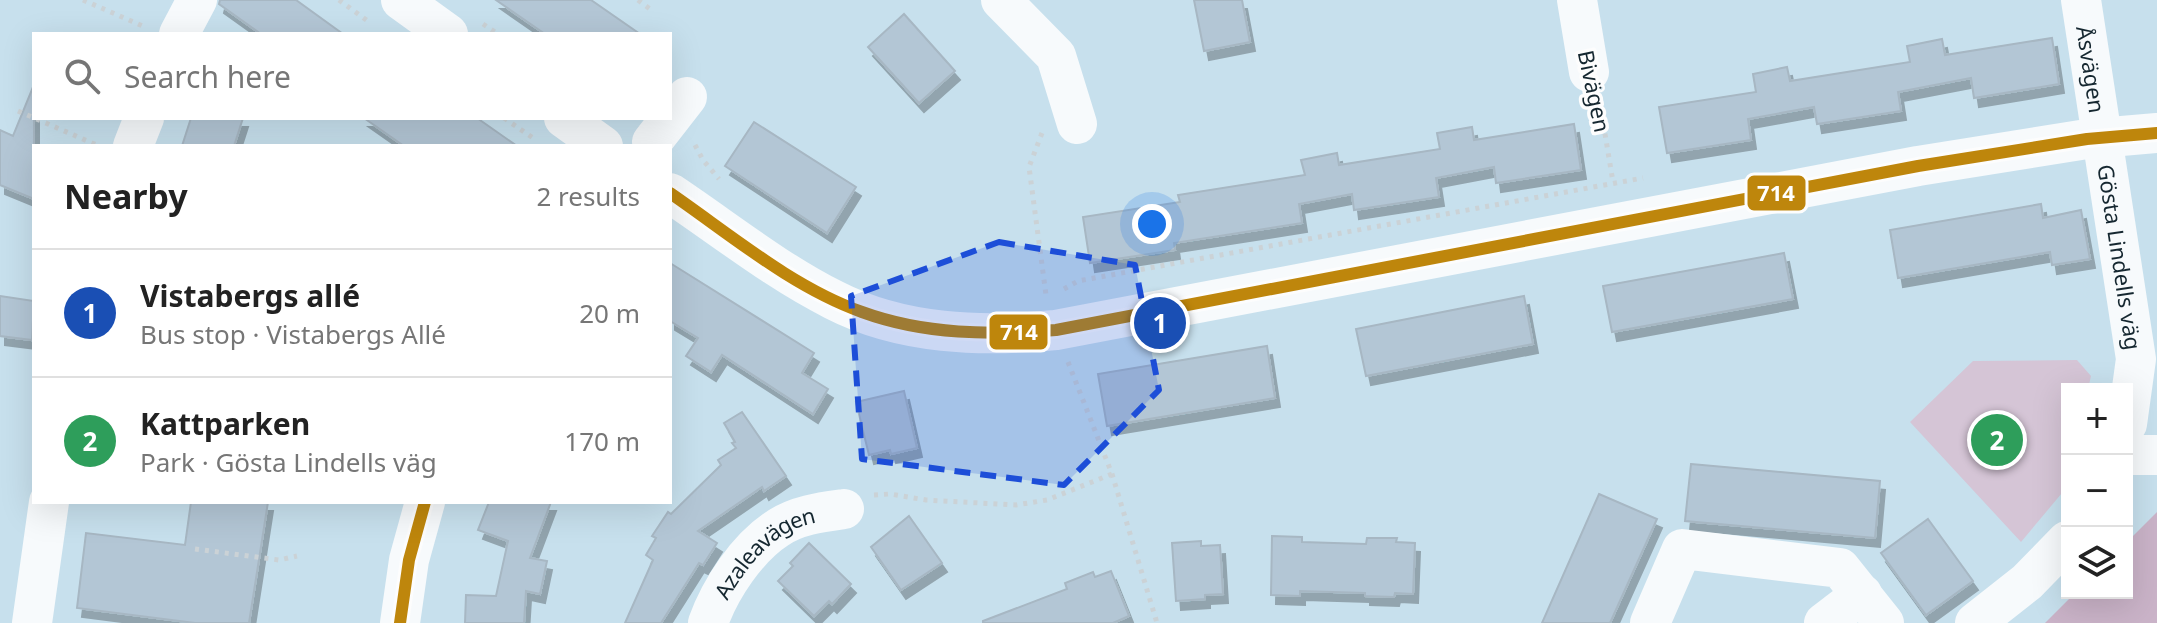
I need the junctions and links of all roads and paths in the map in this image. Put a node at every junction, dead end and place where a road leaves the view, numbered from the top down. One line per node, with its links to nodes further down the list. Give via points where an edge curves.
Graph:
1 (83, 0): 10 (path)
2 (197, 0): 10 (street)
3 (339, 0): 9 (path)
4 (638, 0): 8 (path)
5 (1001, 0): 19 (street, via 1056,56)
6 (1577, 0): 12 (street, Bivägen)
7 (2081, 0): 22 (street, Åsvägen)
8 (654, 12)
9 (388, 13): 11 (street)
10 (164, 31)
11 (442, 32)
12 (1589, 72): 28 (path, Bivägen, via 1599,99)
13 (18, 111): 14 (path)
14 (32, 117)
15 (39, 120): 23 (path)
16 (143, 120): 24 (street)
17 (507, 120): 25 (path)
18 (567, 120): 26 (street)
19 (1077, 124): 31 (path, via 1052,114 1029,167)
20 (2157, 133): 22 (street)
21 (659, 135): 29 (path, via 675,122)
22 (2104, 138): 31 (street); 32 (street, Gösta Lindells väg, via 2136,359)
23 (95, 144)
24 (134, 144)
25 (540, 144)
26 (600, 144)
27 (1644, 178): 28 (path)
28 (1613, 182): 31 (path, via 1078,281)
29 (727, 186)
30 (672, 192): 31 (street, via 798,280 837,302 889,320 932,330 1008,335)
31 (1051, 314): 35 (path)
32 (2133, 383)
33 (2133, 455): 34 (street)
34 (2157, 455)
35 (1112, 474): 38 (path, via 1047,500 1016,505 890,494 874,495); 46 (path)
36 (49, 504): 43 (street)
37 (424, 504): 44 (street)
38 (844, 509): 45 (street, Azaleavägen, via 778,527 731,579)
39 (2061, 547): 49 (street)
40 (195, 549): 41 (path, via 279,560)
41 (297, 556)
42 (1873, 608): 47 (street, via 1840,568 1682,549); 48 (street)
43 (32, 623)
44 (400, 623)
45 (708, 623)
46 (1157, 623)
47 (1650, 623)
48 (1824, 623)
49 (1975, 623)

